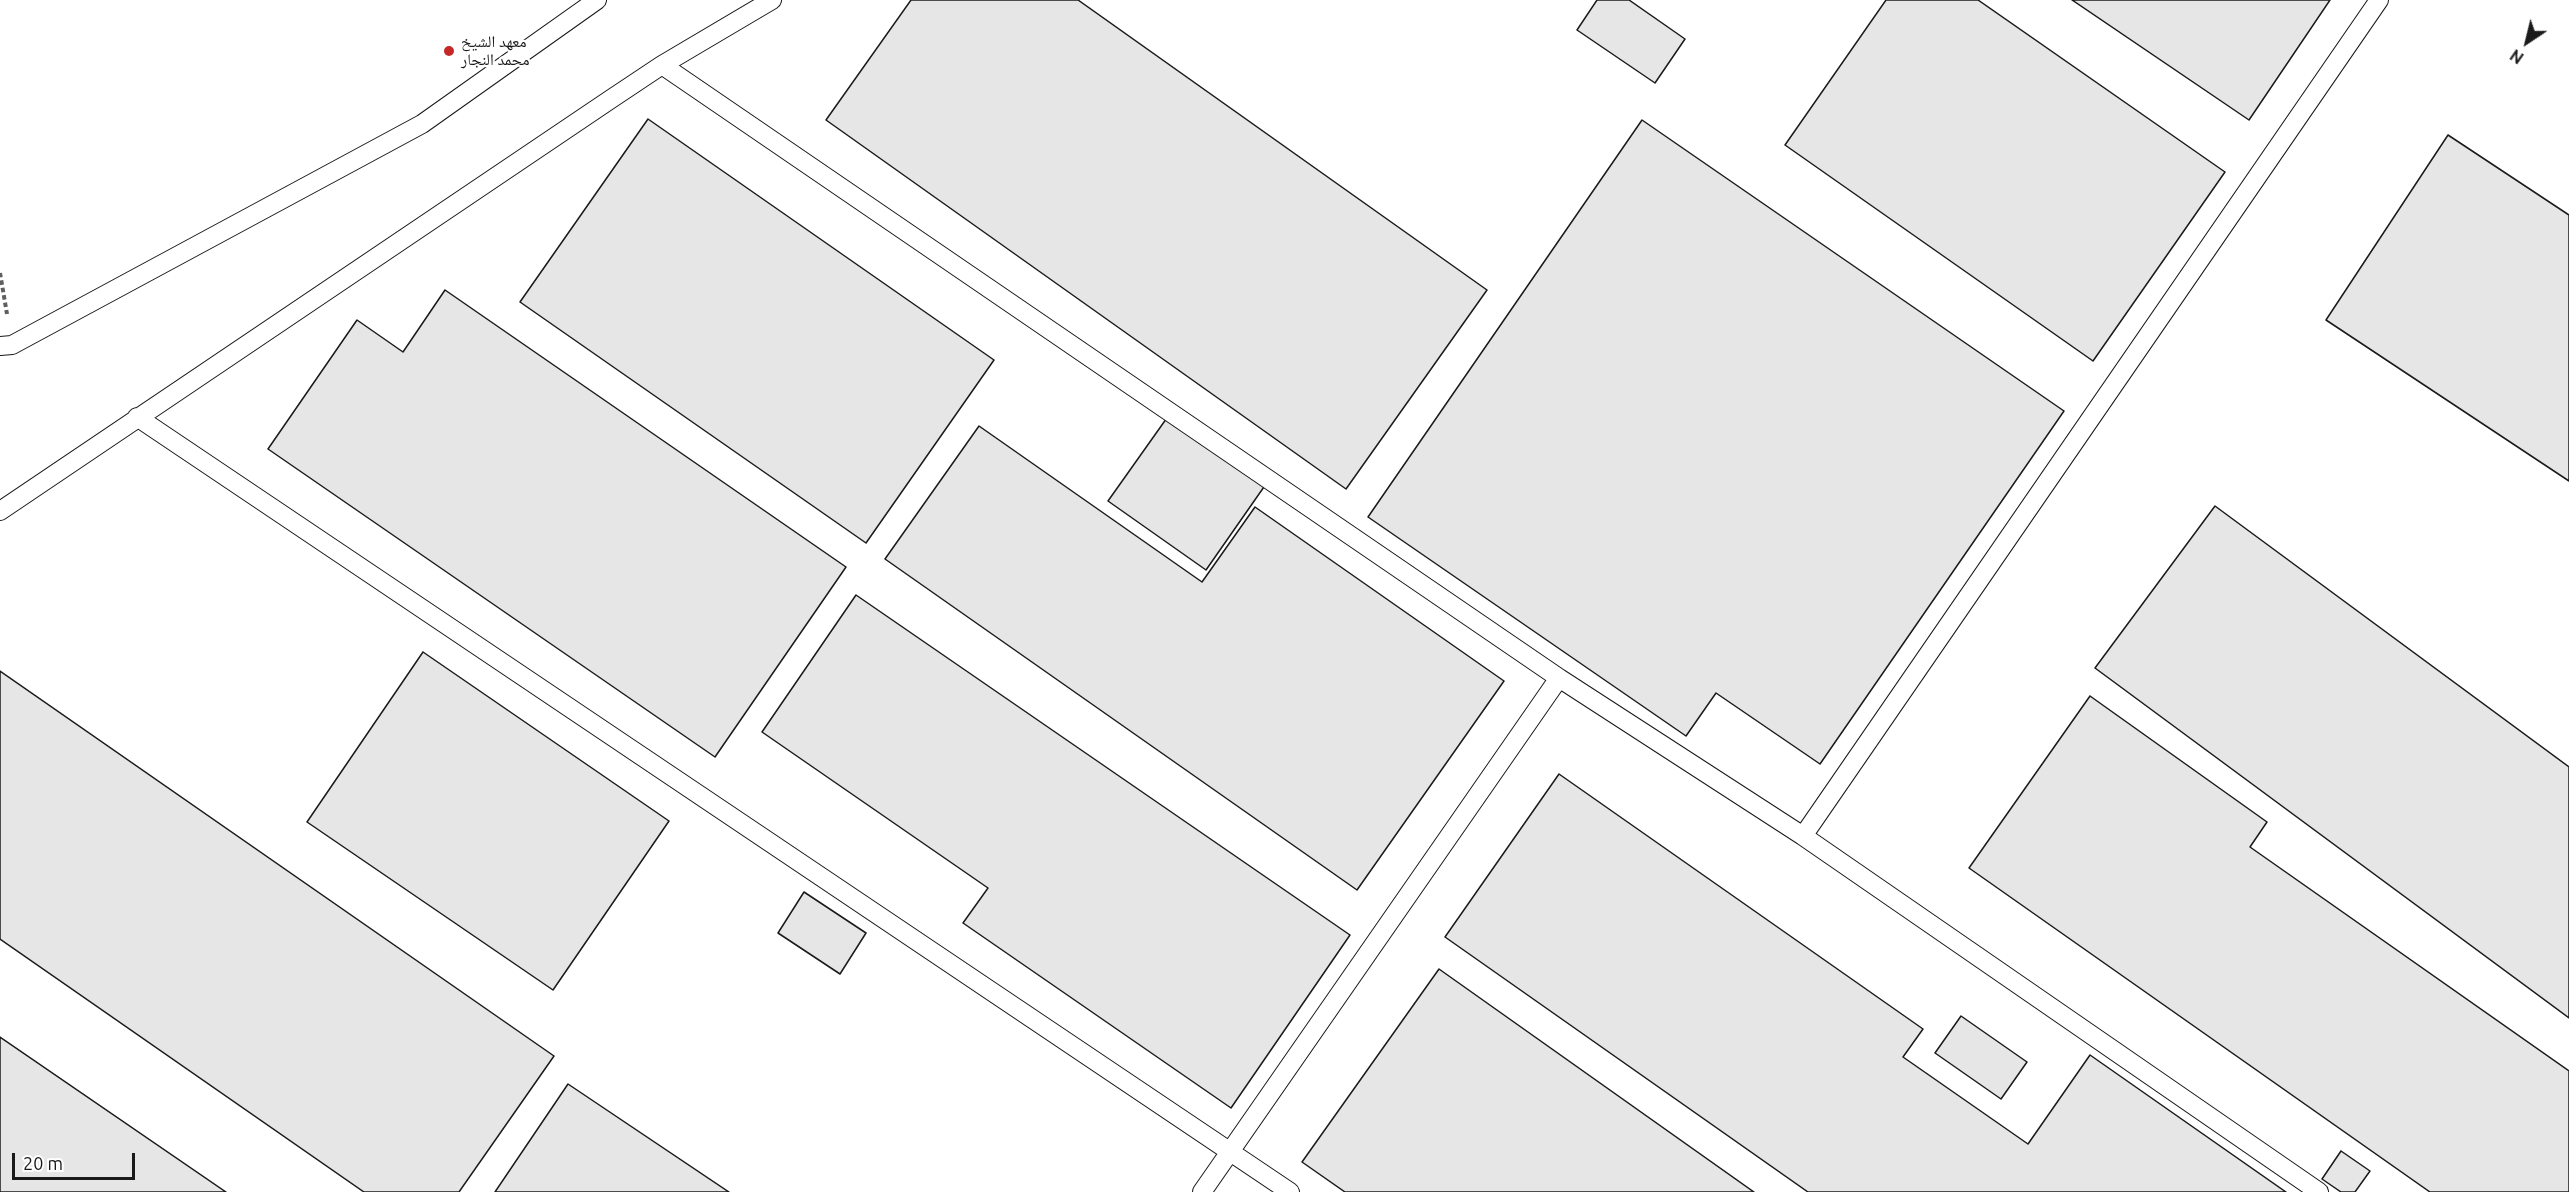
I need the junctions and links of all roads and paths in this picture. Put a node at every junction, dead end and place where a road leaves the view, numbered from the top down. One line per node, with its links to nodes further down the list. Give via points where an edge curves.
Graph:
1 (597, 0): 6 (lane, via 422,124)
2 (772, 0): 4 (lane)
3 (2379, 0): 10 (lane)
4 (662, 65): 7 (lane); 9 (lane)
5 (0, 273): 6 (path)
6 (6, 346)
7 (137, 417): 8 (lane); 11 (lane)
8 (0, 511)
9 (1559, 678): 10 (lane); 11 (lane)
10 (1803, 836): 14 (lane)
11 (1231, 1151): 12 (lane); 13 (lane)
12 (1202, 1192)
13 (1290, 1192)
14 (2319, 1192)

